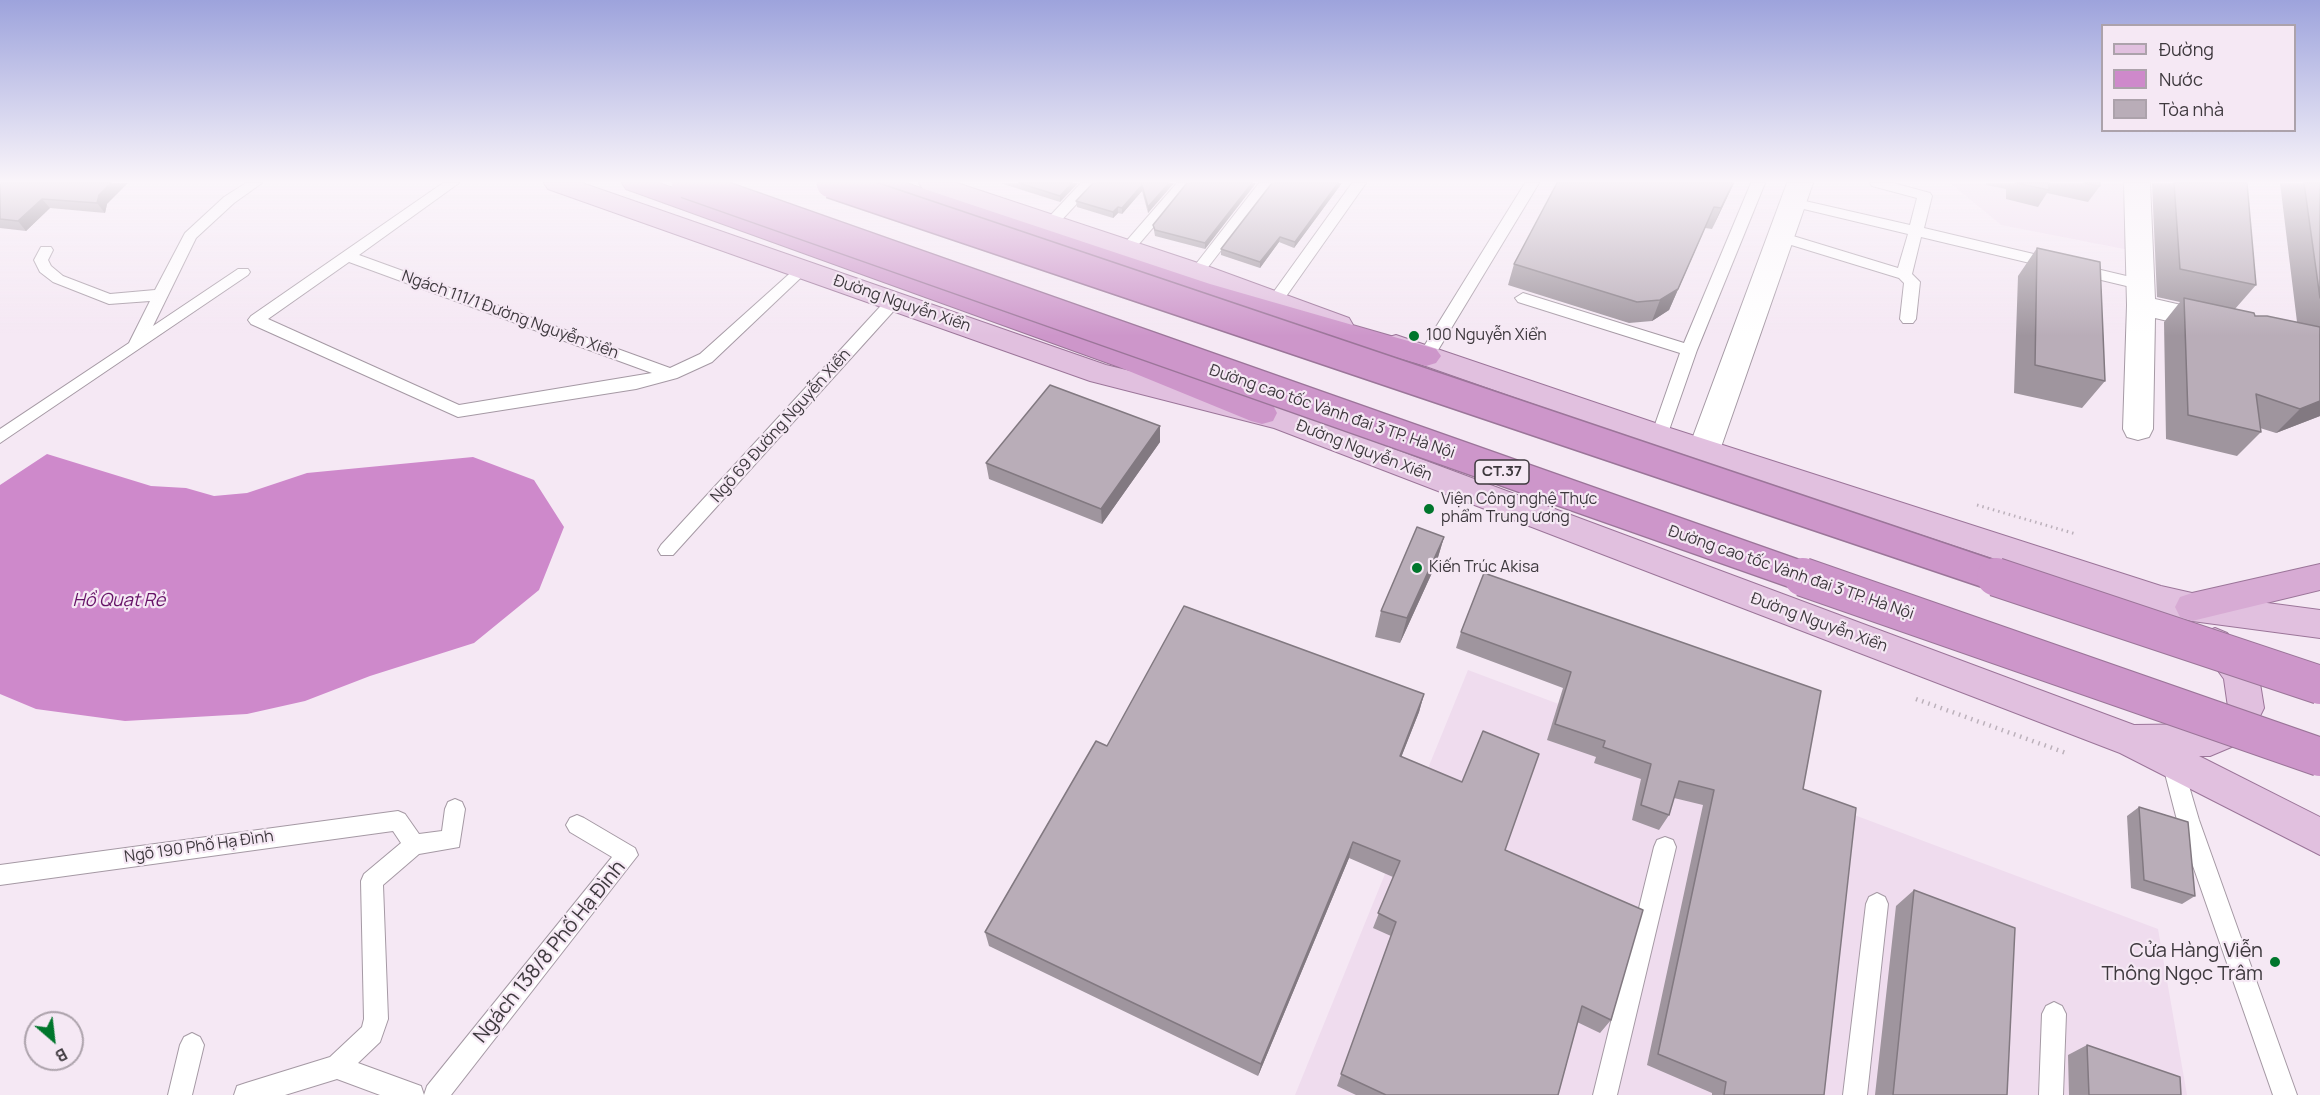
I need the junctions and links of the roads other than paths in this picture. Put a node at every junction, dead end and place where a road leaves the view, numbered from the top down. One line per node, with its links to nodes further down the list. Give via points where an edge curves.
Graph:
1 (192, 234): 28 (lane)
2 (381, 234): 22 (lane)
3 (700, 234): 23 (main road, Đường Nguyễn Xiển)
4 (776, 234): 38 (highway, via 1129,360)
5 (830, 234): 50 (highway, Đường cao tốc Vành đai 3 TP. Hà Nội / CT.37, bridge)
6 (981, 234): 48 (highway, bridge)
7 (1006, 234): 43 (main road, via 1938,550)
8 (1032, 234): 36 (highway, via 1200,291)
9 (1087, 234): 20 (main road)
10 (1140, 234): 20 (lane)
11 (1226, 234): 25 (lane)
12 (1323, 234): 31 (lane)
13 (1501, 234): 36 (lane)
14 (1737, 234): 35 (lane)
15 (1781, 234): 19 (street)
16 (1917, 234): 26 (lane)
17 (1926, 234): 27 (lane)
18 (2138, 234): 27 (street)
19 (1780, 237): 26 (lane); 42 (street)
20 (1128, 248): 25 (main road)
21 (46, 250): 28 (lane, via 41,260 45,269 58,279 109,299)
22 (349, 257): 37 (lane, Ngách 111/1 Đường Nguyễn Xiển); 37 (lane, via 256,320 458,411)
23 (802, 270): 30 (main road, Đường Nguyễn Xiển); 37 (lane, via 706,358)
24 (243, 272): 34 (lane)
25 (1197, 272): 31 (main road)
26 (1904, 275): 32 (lane, via 1912,282)
27 (2140, 294): 33 (street); 39 (street)
28 (160, 295): 34 (lane)
29 (1523, 298): 35 (lane)
30 (894, 301): 38 (main road, Đường Nguyễn Xiển, via 1100,374); 44 (lane, Ngõ 69 Đường Nguyễn Xiển)
31 (1275, 301): 36 (main road)
32 (1908, 319)
33 (2242, 327)
34 (135, 346): 41 (lane)
35 (1689, 350): 40 (lane)
36 (1426, 356): 40 (main road)
37 (671, 374)
38 (1262, 413): 49 (main road, Đường Nguyễn Xiển)
39 (2138, 429)
40 (1659, 436): 42 (main road)
41 (0, 437)
42 (1704, 450): 43 (main road)
43 (1969, 536): 46 (main road)
44 (667, 550)
45 (2320, 577): 46 (highway)
46 (2176, 603): 47 (main road); 49 (main road, via 2232,662 2241,676 2246,708 2235,729 2219,737)
47 (2320, 624)
48 (2320, 685)
49 (2133, 741): 51 (main road, Đường Nguyễn Xiển)
50 (2320, 757)
51 (2172, 762): 54 (main road, Đường Nguyễn Xiển); 69 (lane, via 2188,820)
52 (455, 809): 55 (lane, via 451,840)
53 (577, 825): 65 (lane, Ngách 138/8 Phố Hạ Đình, via 627,855)
54 (2317, 837)
55 (414, 845): 57 (lane, Ngõ 190 Phố Hạ Đình, via 398,821); 61 (lane, via 372,881 376,1019 372,1034)
56 (1665, 847): 66 (lane)
57 (0, 874)
58 (1877, 904): 67 (lane)
59 (2054, 1014): 68 (lane)
60 (192, 1045): 62 (lane)
61 (337, 1067): 63 (lane); 64 (lane)
62 (180, 1095)
63 (246, 1095)
64 (412, 1095)
65 (436, 1095)
66 (1605, 1095)
67 (1855, 1095)
68 (2051, 1095)
69 (2285, 1095)

